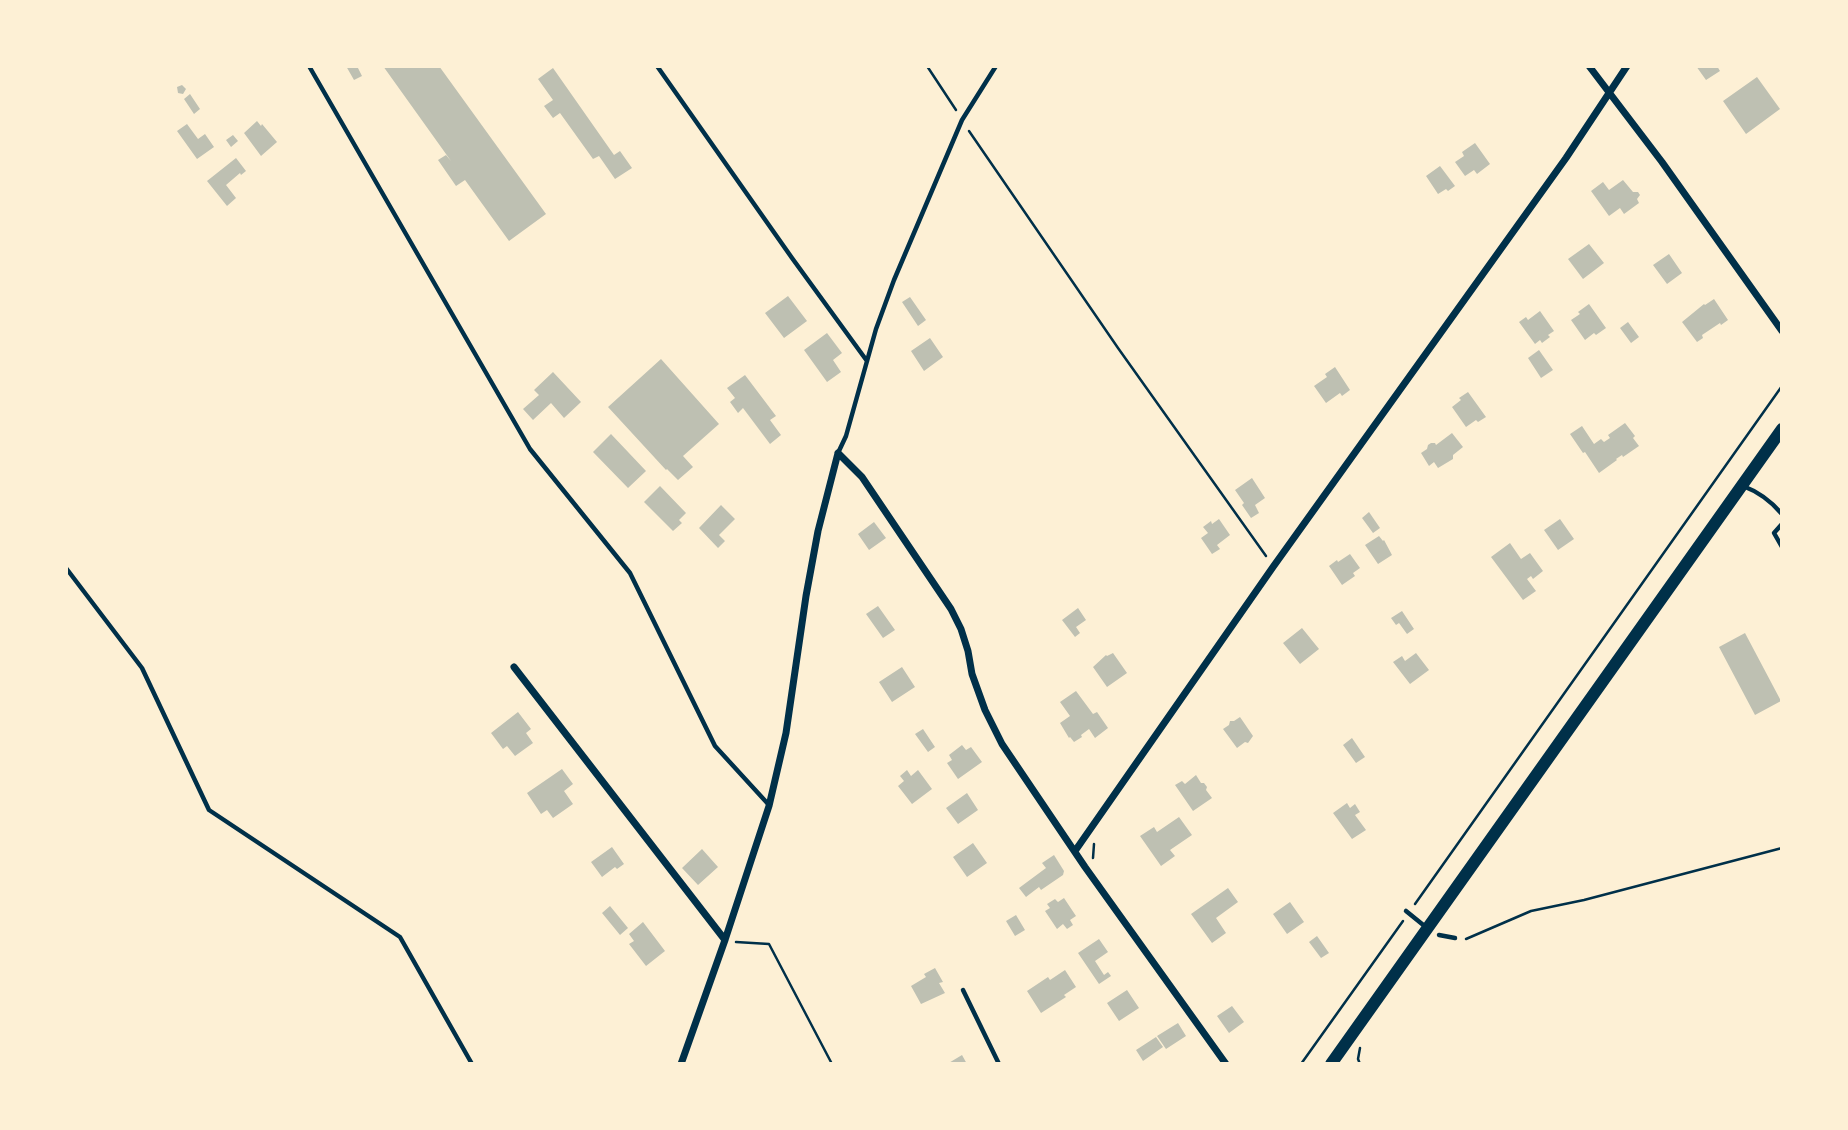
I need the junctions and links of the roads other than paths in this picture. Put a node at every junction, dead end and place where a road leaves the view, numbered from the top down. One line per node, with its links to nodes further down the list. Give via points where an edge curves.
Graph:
1 (309, 66): 17 (lane, via 530,449 630,573 715,746)
2 (657, 66): 8 (lane)
3 (996, 66): 8 (lane, via 962,120 894,280)
4 (1589, 66): 6 (street)
5 (1626, 66): 6 (street)
6 (1608, 94): 7 (street); 18 (street)
7 (1782, 331)
8 (868, 362): 10 (lane)
9 (1782, 429): 11 (main road)
10 (838, 453): 17 (street, via 818,531 786,733); 18 (street, via 862,477 951,609 985,710 1002,744)
11 (1742, 485): 12 (lane, via 1773,503); 20 (main road)
12 (1782, 514)
13 (1782, 524): 14 (lane, via 1774,533)
14 (1782, 547)
15 (66, 568): 24 (lane, via 142,668 209,810 400,937)
16 (514, 667): 22 (street)
17 (769, 806): 22 (street)
18 (1075, 851): 27 (street)
19 (1407, 912): 20 (lane)
20 (1433, 931): 21 (lane); 28 (main road)
21 (1455, 938)
22 (724, 940): 25 (street)
23 (962, 990): 26 (lane)
24 (472, 1063)
25 (681, 1063)
26 (999, 1063)
27 (1226, 1063)
28 (1331, 1063)

